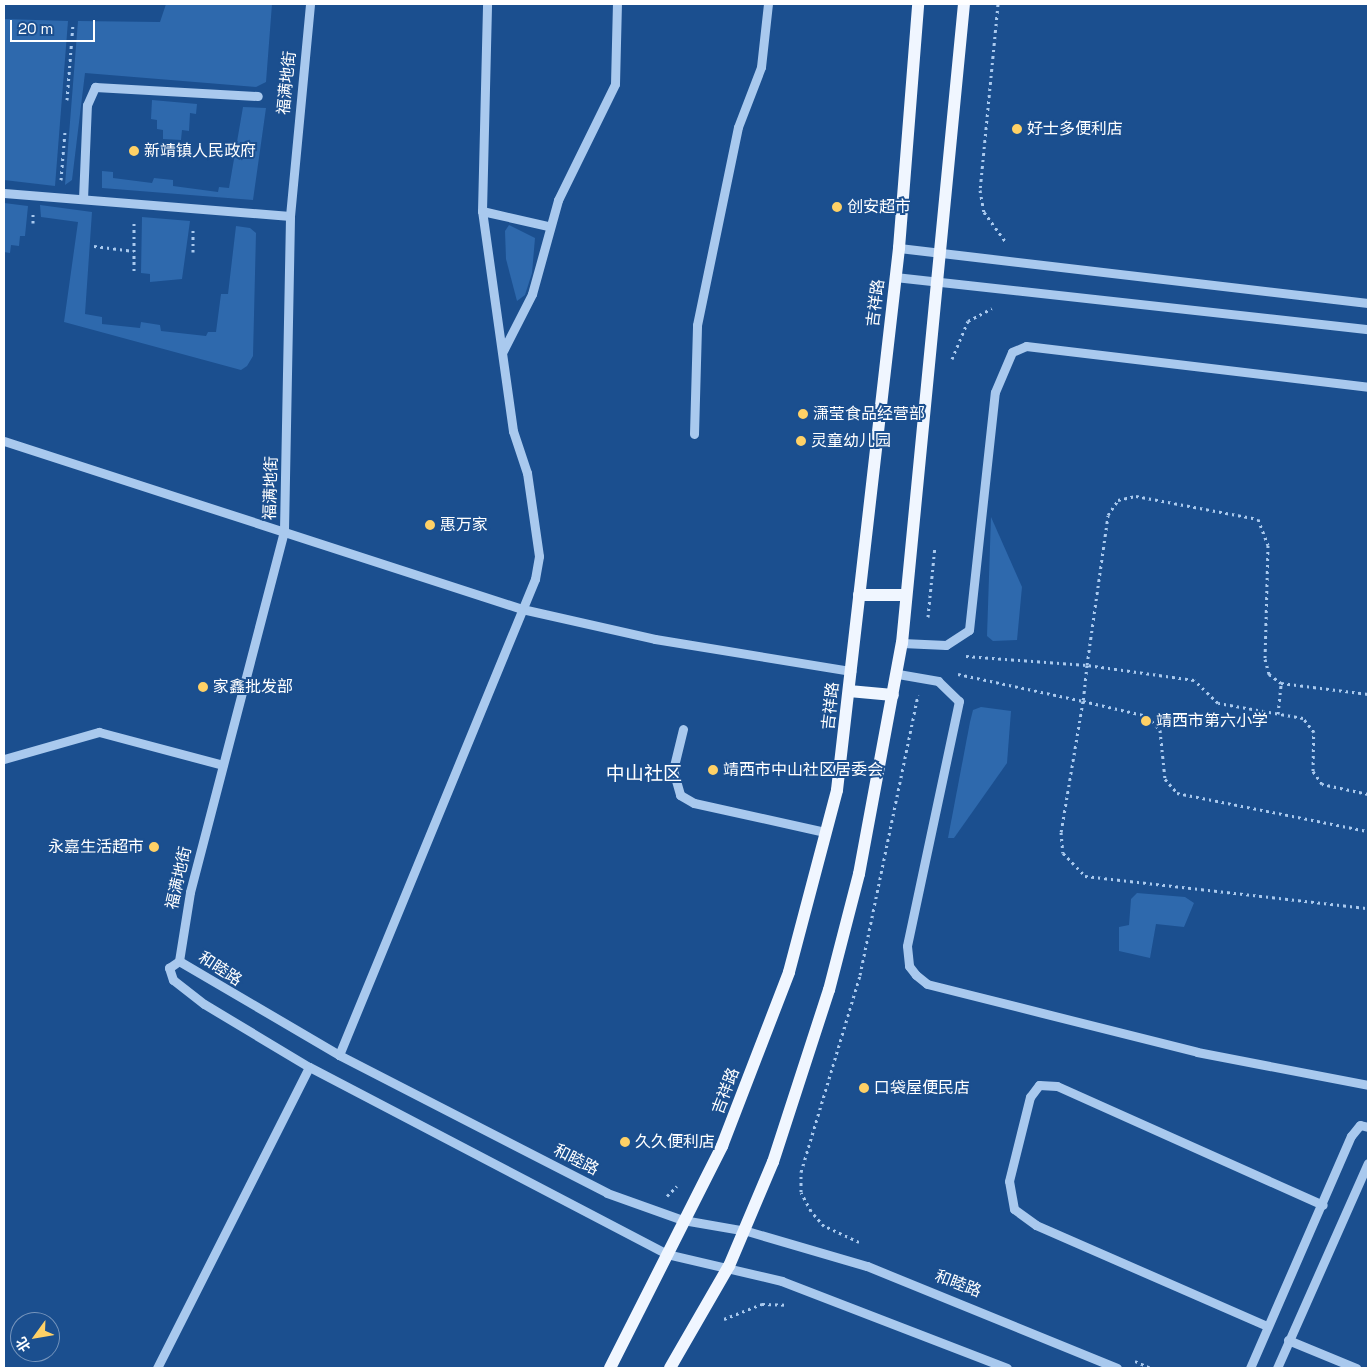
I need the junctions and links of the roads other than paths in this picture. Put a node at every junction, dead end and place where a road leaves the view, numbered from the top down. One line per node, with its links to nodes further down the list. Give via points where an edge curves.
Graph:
1 (310, 4): 11 (street, 福满地街)
2 (486, 4): 10 (street)
3 (617, 4): 12 (street, via 615,84 592,123)
4 (768, 4): 21 (street, via 760,67 738,127 697,325)
5 (918, 4): 13 (main road, 吉祥路)
6 (964, 4): 14 (main road)
7 (258, 96): 9 (street, via 95,87 87,105)
8 (4, 193): 9 (street)
9 (84, 199): 11 (street)
10 (482, 211): 12 (street); 19 (street)
11 (290, 216): 23 (street, 福满地街)
12 (548, 226): 19 (street, via 532,294)
13 (899, 248): 14 (street); 15 (main road, 吉祥路)
14 (941, 251): 16 (main road); 17 (street)
15 (895, 277): 16 (street); 25 (main road, 吉祥路)
16 (937, 283): 18 (street); 24 (main road)
17 (1368, 303)
18 (1368, 330)
19 (503, 351): 26 (street, via 513,431 527,474 539,556)
20 (1368, 388): 27 (street, via 1026,346 1012,352 995,392 969,630 946,644)
21 (694, 434)
22 (4, 441): 23 (street)
23 (284, 530): 26 (street); 34 (street, 福满地街)
24 (906, 595): 25 (main road); 27 (main road)
25 (858, 596): 28 (main road, 吉祥路)
26 (522, 609): 28 (street, via 655,639); 37 (street)
27 (902, 644): 29 (main road)
28 (851, 671): 30 (main road, 吉祥路)
29 (898, 674): 31 (main road); 39 (street, via 938,680 960,701 907,946 909,966 916,975 927,984 1197,1052)
30 (849, 691): 31 (main road); 35 (main road, 吉祥路, via 841,768)
31 (893, 695): 44 (main road, via 859,874 829,990)
32 (683, 729): 35 (street, via 672,770 680,795 694,803)
33 (4, 759): 34 (street, via 99,732)
34 (223, 765): 36 (street, 福满地街, via 190,892)
35 (825, 832): 43 (main road, 吉祥路, via 789,972 722,1146)
36 (179, 961): 37 (street, 和睦路); 38 (street, 和睦路, via 169,968 183,988)
37 (339, 1055): 43 (street, 和睦路, via 607,1193)
38 (309, 1067): 45 (street, 和睦路); 49 (street)
39 (1368, 1085)
40 (1368, 1127): 42 (street, via 1360,1124 1351,1136)
41 (1368, 1163): 48 (street)
42 (1323, 1205): 47 (street); 47 (street, via 1057,1086 1039,1085 1030,1096 1009,1181 1014,1209 1036,1225)
43 (683, 1220): 44 (street, 和睦路); 45 (main road, 吉祥路)
44 (747, 1231): 46 (main road); 53 (street, 和睦路, via 885,1272)
45 (667, 1254): 46 (street, 和睦路); 50 (main road, 吉祥路)
46 (729, 1266): 51 (main road); 52 (street, 和睦路, via 847,1304)
47 (1267, 1326): 54 (street)
48 (1288, 1340): 55 (street); 56 (street)
49 (157, 1368)
50 (610, 1368)
51 (670, 1368)
52 (1007, 1368)
53 (1118, 1368)
54 (1250, 1368)
55 (1277, 1368)
56 (1356, 1368)

